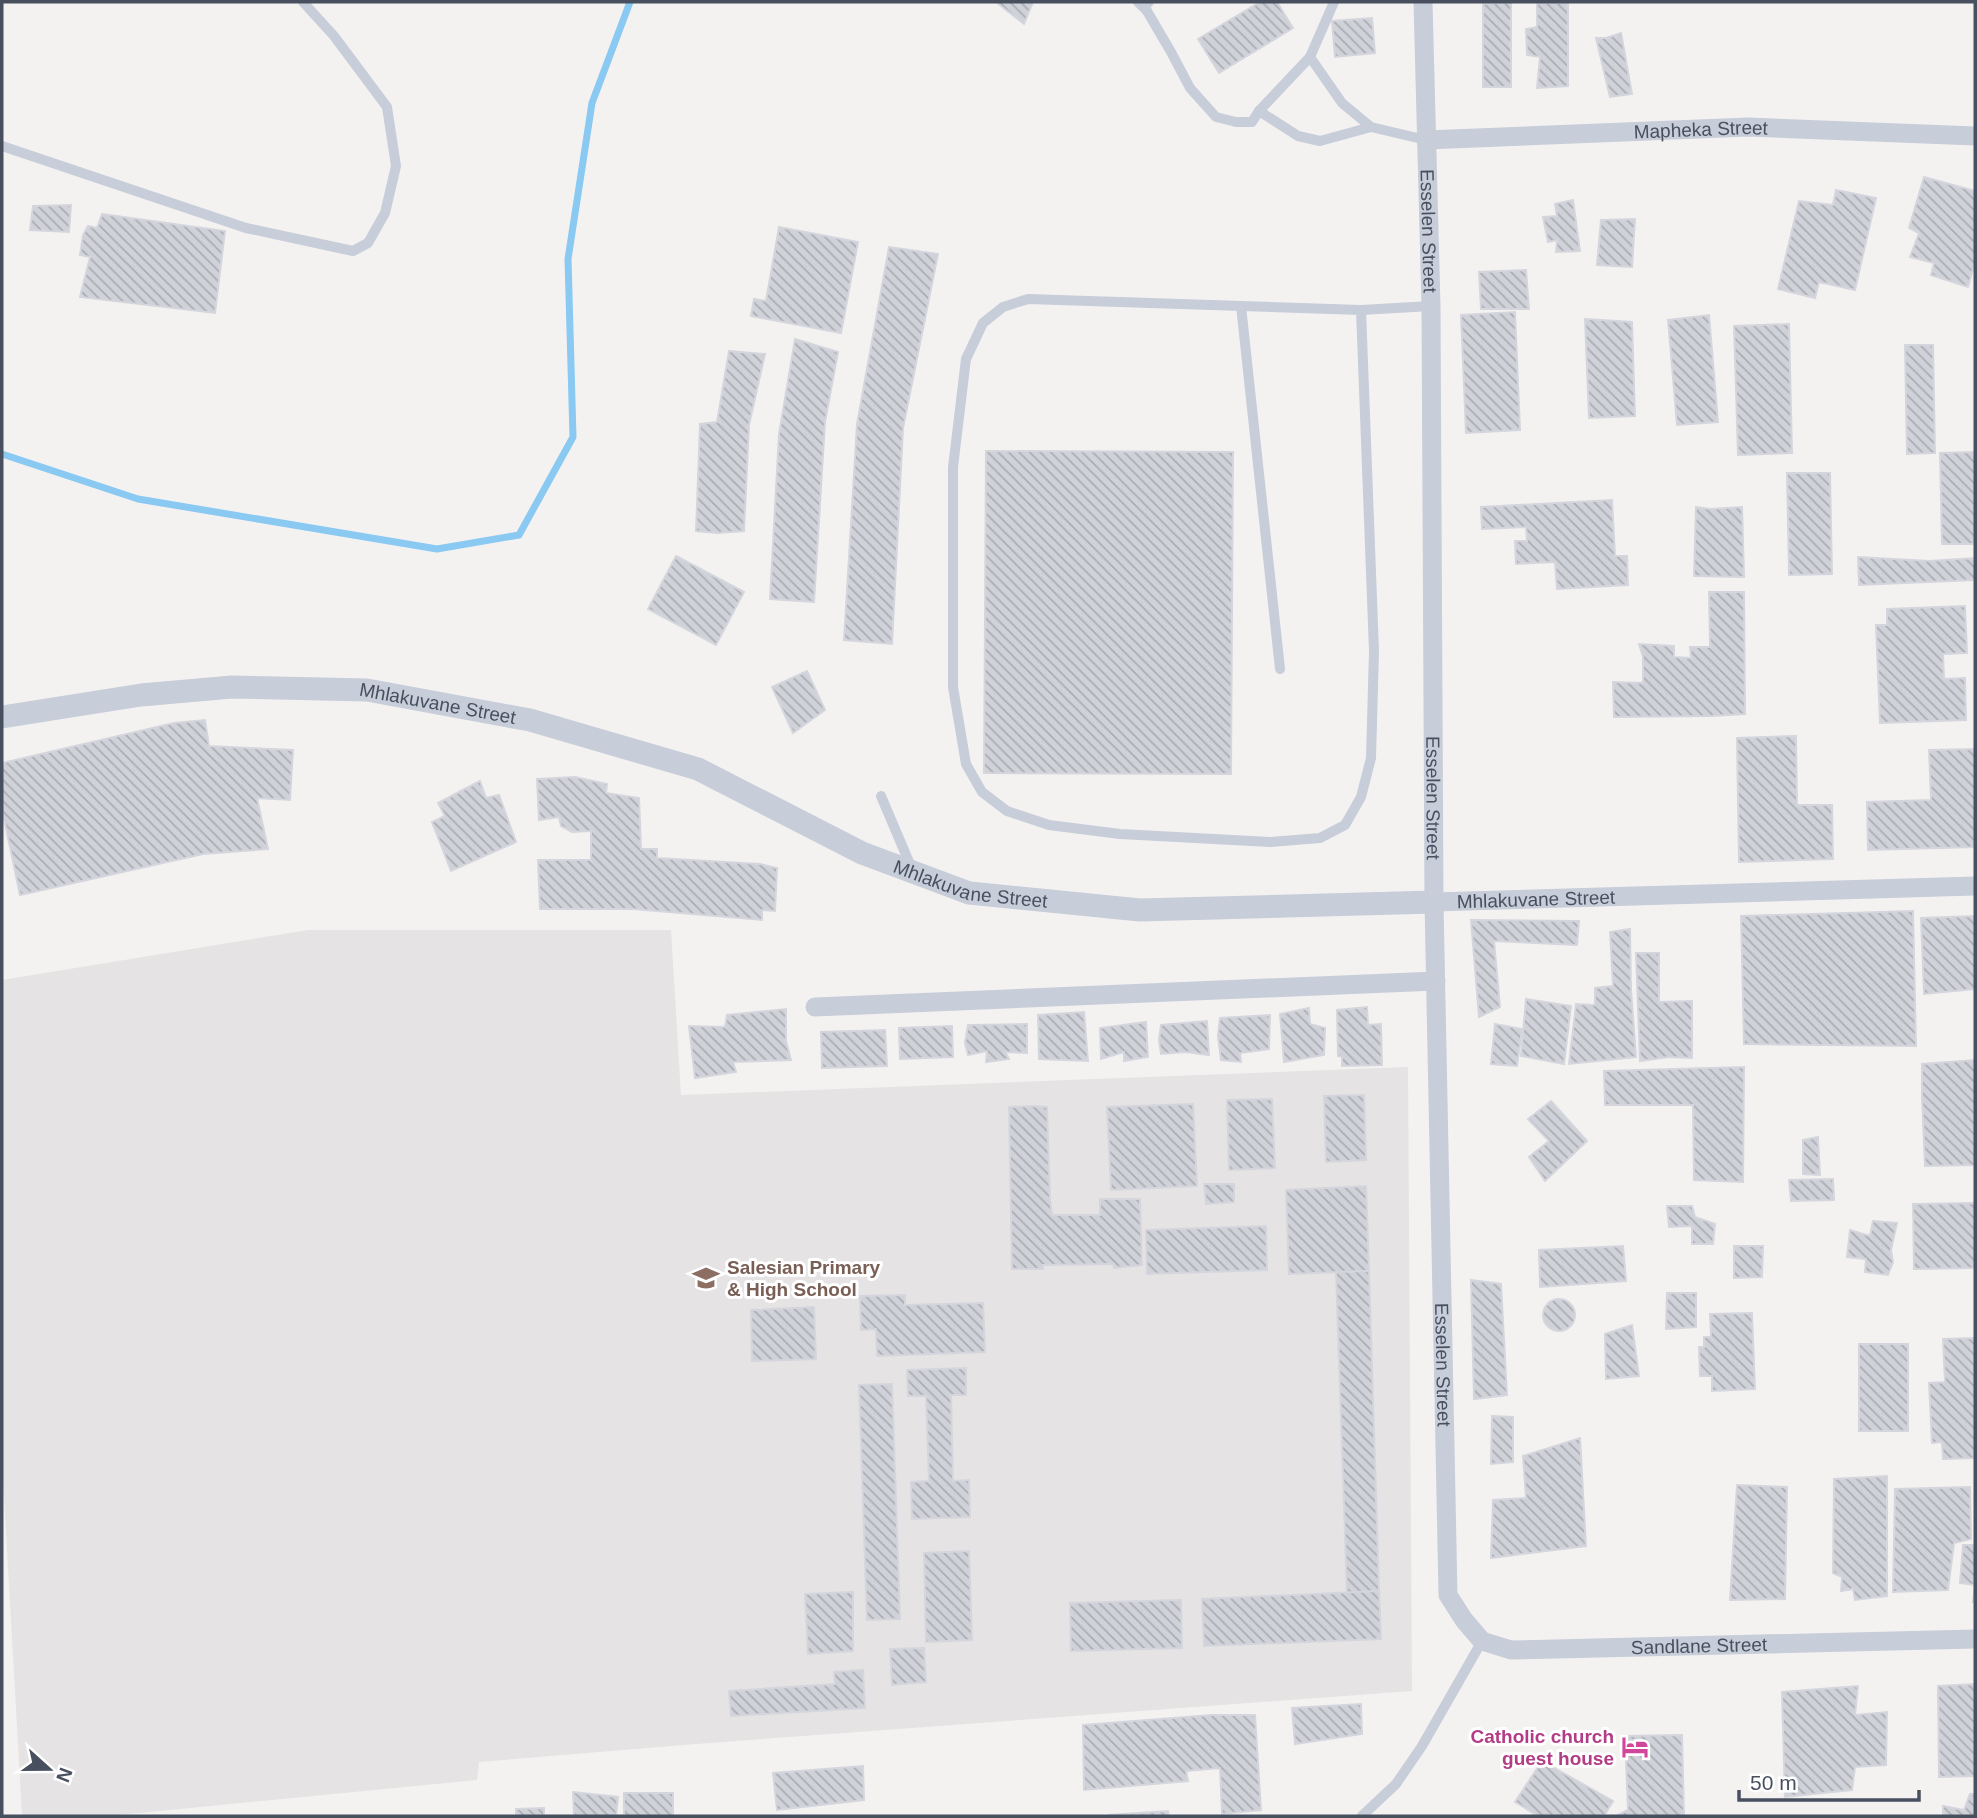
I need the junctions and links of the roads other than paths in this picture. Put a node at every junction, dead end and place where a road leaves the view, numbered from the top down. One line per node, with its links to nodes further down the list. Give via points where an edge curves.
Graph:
1 (303, 2): 11 (lane, via 387,107 396,166 385,213 368,243 352,251 246,229)
2 (1138, 2): 5 (lane)
3 (1334, 2): 6 (lane)
4 (1423, 2): 10 (street, Esselen Street)
5 (1148, 6): 7 (lane, via 1190,88 1216,117 1252,122)
6 (1310, 57): 7 (lane); 8 (lane, via 1342,103)
7 (1259, 111): 8 (lane, via 1298,136 1320,141)
8 (1371, 127): 10 (lane)
9 (1975, 136): 10 (street, Mapheka Street, via 1748,127)
10 (1426, 140): 13 (street, Esselen Street)
11 (2, 146)
12 (1241, 306): 14 (lane); 14 (lane, via 1028,299 1003,307 983,323 966,359 953,467 953,687 966,764 982,792 1007,811 1049,825 1096,831 1270,842 1320,838 1345,825 1361,797 1371,758 1374,664); 15 (lane)
13 (1432, 306): 14 (lane); 20 (street, Esselen Street)
14 (1361, 310)
15 (1280, 669)
16 (2, 717): 18 (street, Mhlakuvane Street, via 141,695 232,687 367,690 530,720 698,769 862,853)
17 (881, 796): 18 (lane)
18 (912, 871): 20 (street, Mhlakuvane Street, via 969,893 1140,911)
19 (1975, 886): 20 (street, Mhlakuvane Street)
20 (1434, 902): 21 (street, Esselen Street)
21 (1436, 981): 22 (street); 24 (street, Esselen Street, via 1448,1595)
22 (815, 1007)
23 (1975, 1639): 24 (street, Sandlane Street, via 1511,1650)
24 (1482, 1641): 25 (lane, via 1396,1784)
25 (1362, 1816)

